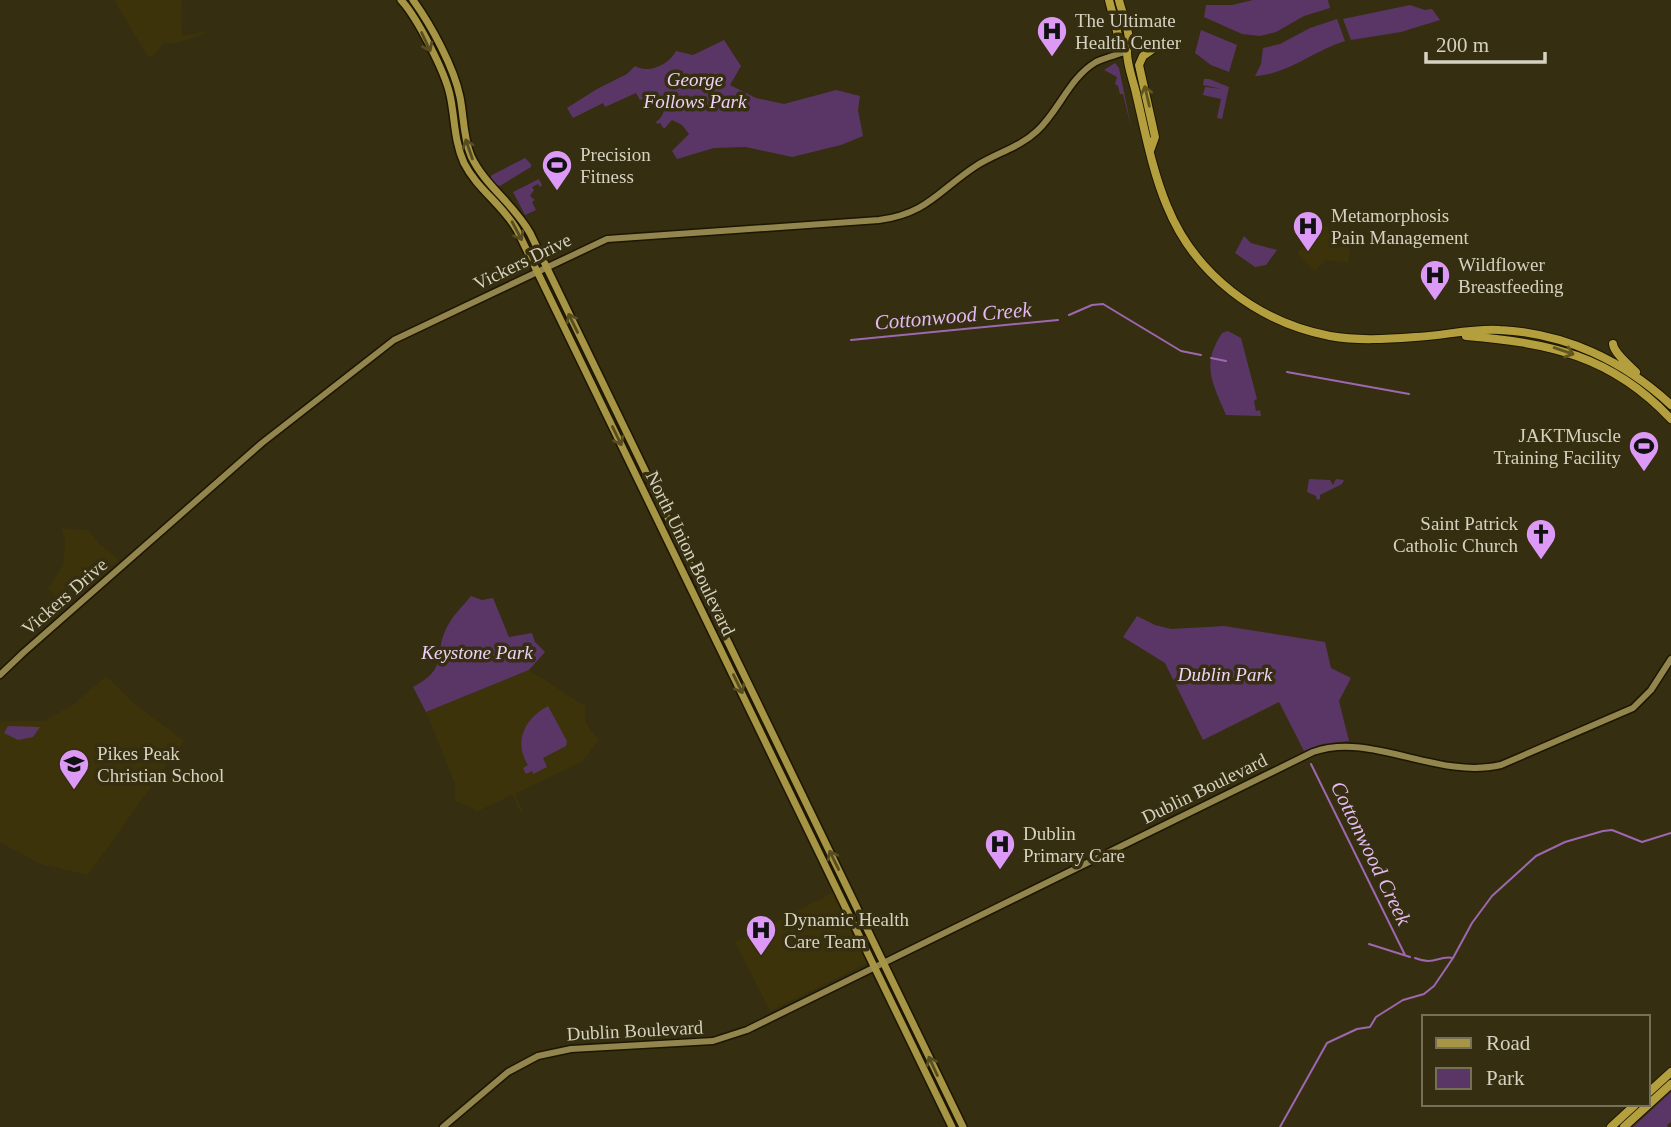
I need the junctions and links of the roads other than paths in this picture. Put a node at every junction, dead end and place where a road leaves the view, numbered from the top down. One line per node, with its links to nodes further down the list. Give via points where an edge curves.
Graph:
1 (401, 0): 8 (main road, North Union Boulevard, one-way to 8, via 447,86 456,140)
2 (413, 0): 9 (main road, North Union Boulevard, one-way to 2, via 472,158 456,82)
3 (1109, 0): 6 (highway, via 1120,43)
4 (1119, 0): 6 (highway, via 1129,41)
5 (1156, 47): 7 (highway, one-way to 5, via 1155,137 1139,65)
6 (1127, 51): 7 (highway); 10 (main road, Vickers Drive, via 1096,62 1083,73 1028,139 975,166 931,202 901,216 612,238)
7 (1150, 151): 12 (highway, via 1181,234 1208,270 1248,304 1287,323 1332,336)
8 (475, 181): 9 (main road, via 496,198); 11 (main road, North Union Boulevard, one-way to 11, via 509,217)
9 (502, 196): 10 (main road, North Union Boulevard, via 523,222)
10 (545, 267): 11 (main road, Vickers Drive); 17 (main road, North Union Boulevard, one-way to 10)
11 (537, 271): 13 (main road, North Union Boulevard); 22 (main road, Vickers Drive, via 389,344 262,443)
12 (1449, 335): 15 (highway, via 1514,331 1558,339); 16 (highway, one-way to 16, via 1528,342)
13 (572, 343): 17 (main road, via 588,366); 24 (main road, North Union Boulevard, one-way to 24)
14 (1613, 344): 18 (highway, via 1617,355)
15 (1595, 353): 16 (highway); 18 (highway)
16 (1586, 359): 20 (highway, via 1632,385)
17 (595, 368): 23 (main road, North Union Boulevard, one-way to 17)
18 (1656, 391): 19 (highway)
19 (1671, 405)
20 (1671, 419)
21 (1671, 659): 23 (main road, Dublin Boulevard, via 1633,708 1501,765 1467,769 1358,747 1319,750)
22 (0, 675)
23 (884, 963): 24 (main road, Dublin Boulevard); 33 (main road, North Union Boulevard, one-way to 23)
24 (876, 967): 31 (main road, Dublin Boulevard, via 720,1040 571,1049 538,1056 508,1072); 32 (main road, North Union Boulevard)
25 (1671, 1072): 27 (highway)
26 (1671, 1084): 28 (highway)
27 (1650, 1091)
28 (1650, 1103)
29 (1634, 1106): 34 (highway)
30 (1647, 1106): 35 (highway)
31 (443, 1127)
32 (952, 1127)
33 (962, 1127)
34 (1611, 1127)
35 (1624, 1127)

